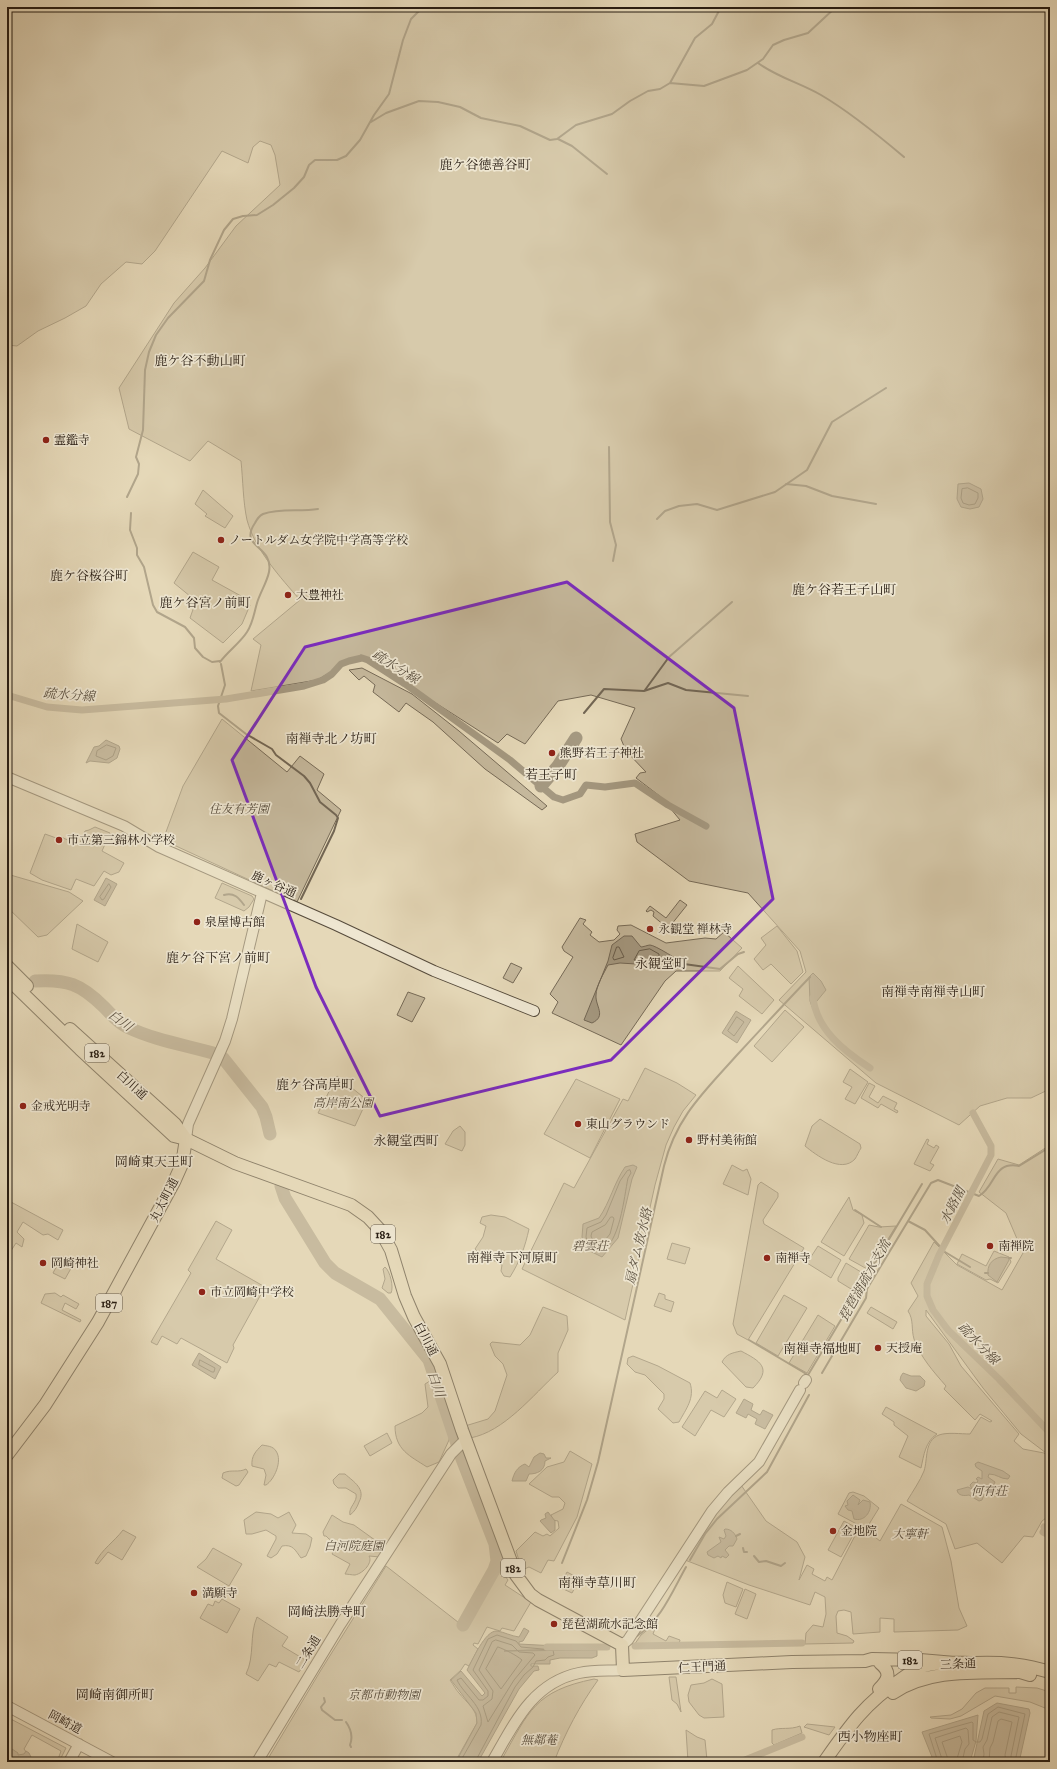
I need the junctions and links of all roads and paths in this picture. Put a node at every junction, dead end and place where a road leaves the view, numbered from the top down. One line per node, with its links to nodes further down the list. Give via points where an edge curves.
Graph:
1 (7, 776): 2 (street, 鹿ヶ谷通, via 119,824 159,847)
2 (262, 893): 5 (street, 鹿ヶ谷通, via 434,971); 6 (street, 丸太町通, via 232,1019 225,1041 188,1124)
3 (7, 966): 6 (main road, 白川通 / 182, via 58,1017 175,1124)
4 (7, 978): 6 (main road, 白川通 / 182, via 174,1136)
5 (534, 1010)
6 (186, 1140): 8 (main road, 白川通 / 182, via 235,1163 351,1204 368,1216 384,1235 414,1318 440,1364); 9 (main road, 丸太町通 / 187, via 177,1176 101,1317 45,1405)
7 (803, 1384): 10 (street, via 759,1462 712,1511 628,1640)
8 (461, 1444): 10 (main road, 白川通 / 182, via 512,1566 523,1585 538,1600); 24 (street, 二条通, via 340,1625)
9 (7, 1454)
10 (622, 1645): 14 (main road)
11 (864, 1661): 12 (main road, 182); 13 (main road, 仁王門通 / 182, via 872,1659); 14 (main road, 仁王門通 / 182)
12 (880, 1663): 15 (main road, 182); 21 (main road, via 887,1670 887,1682 853,1716)
13 (955, 1663): 15 (main road, 三条通); 17 (main road, 三条通, via 1006,1662)
14 (622, 1664): 25 (street, 仁王門通, via 562,1678 545,1687 522,1710)
15 (924, 1666): 16 (main road, via 955,1669 1003,1668); 21 (main road, 三条通, via 899,1681 869,1705 851,1723)
16 (1020, 1672): 18 (main road, 三条通); 21 (main road, 三条通, via 940,1675 910,1684 882,1703)
17 (1050, 1672)
18 (1050, 1680)
19 (7, 1706): 20 (street, 岡崎道)
20 (79, 1744): 22 (street); 23 (street, 岡崎道)
21 (827, 1759)
22 (69, 1762)
23 (112, 1762)
24 (257, 1762)
25 (492, 1762)

